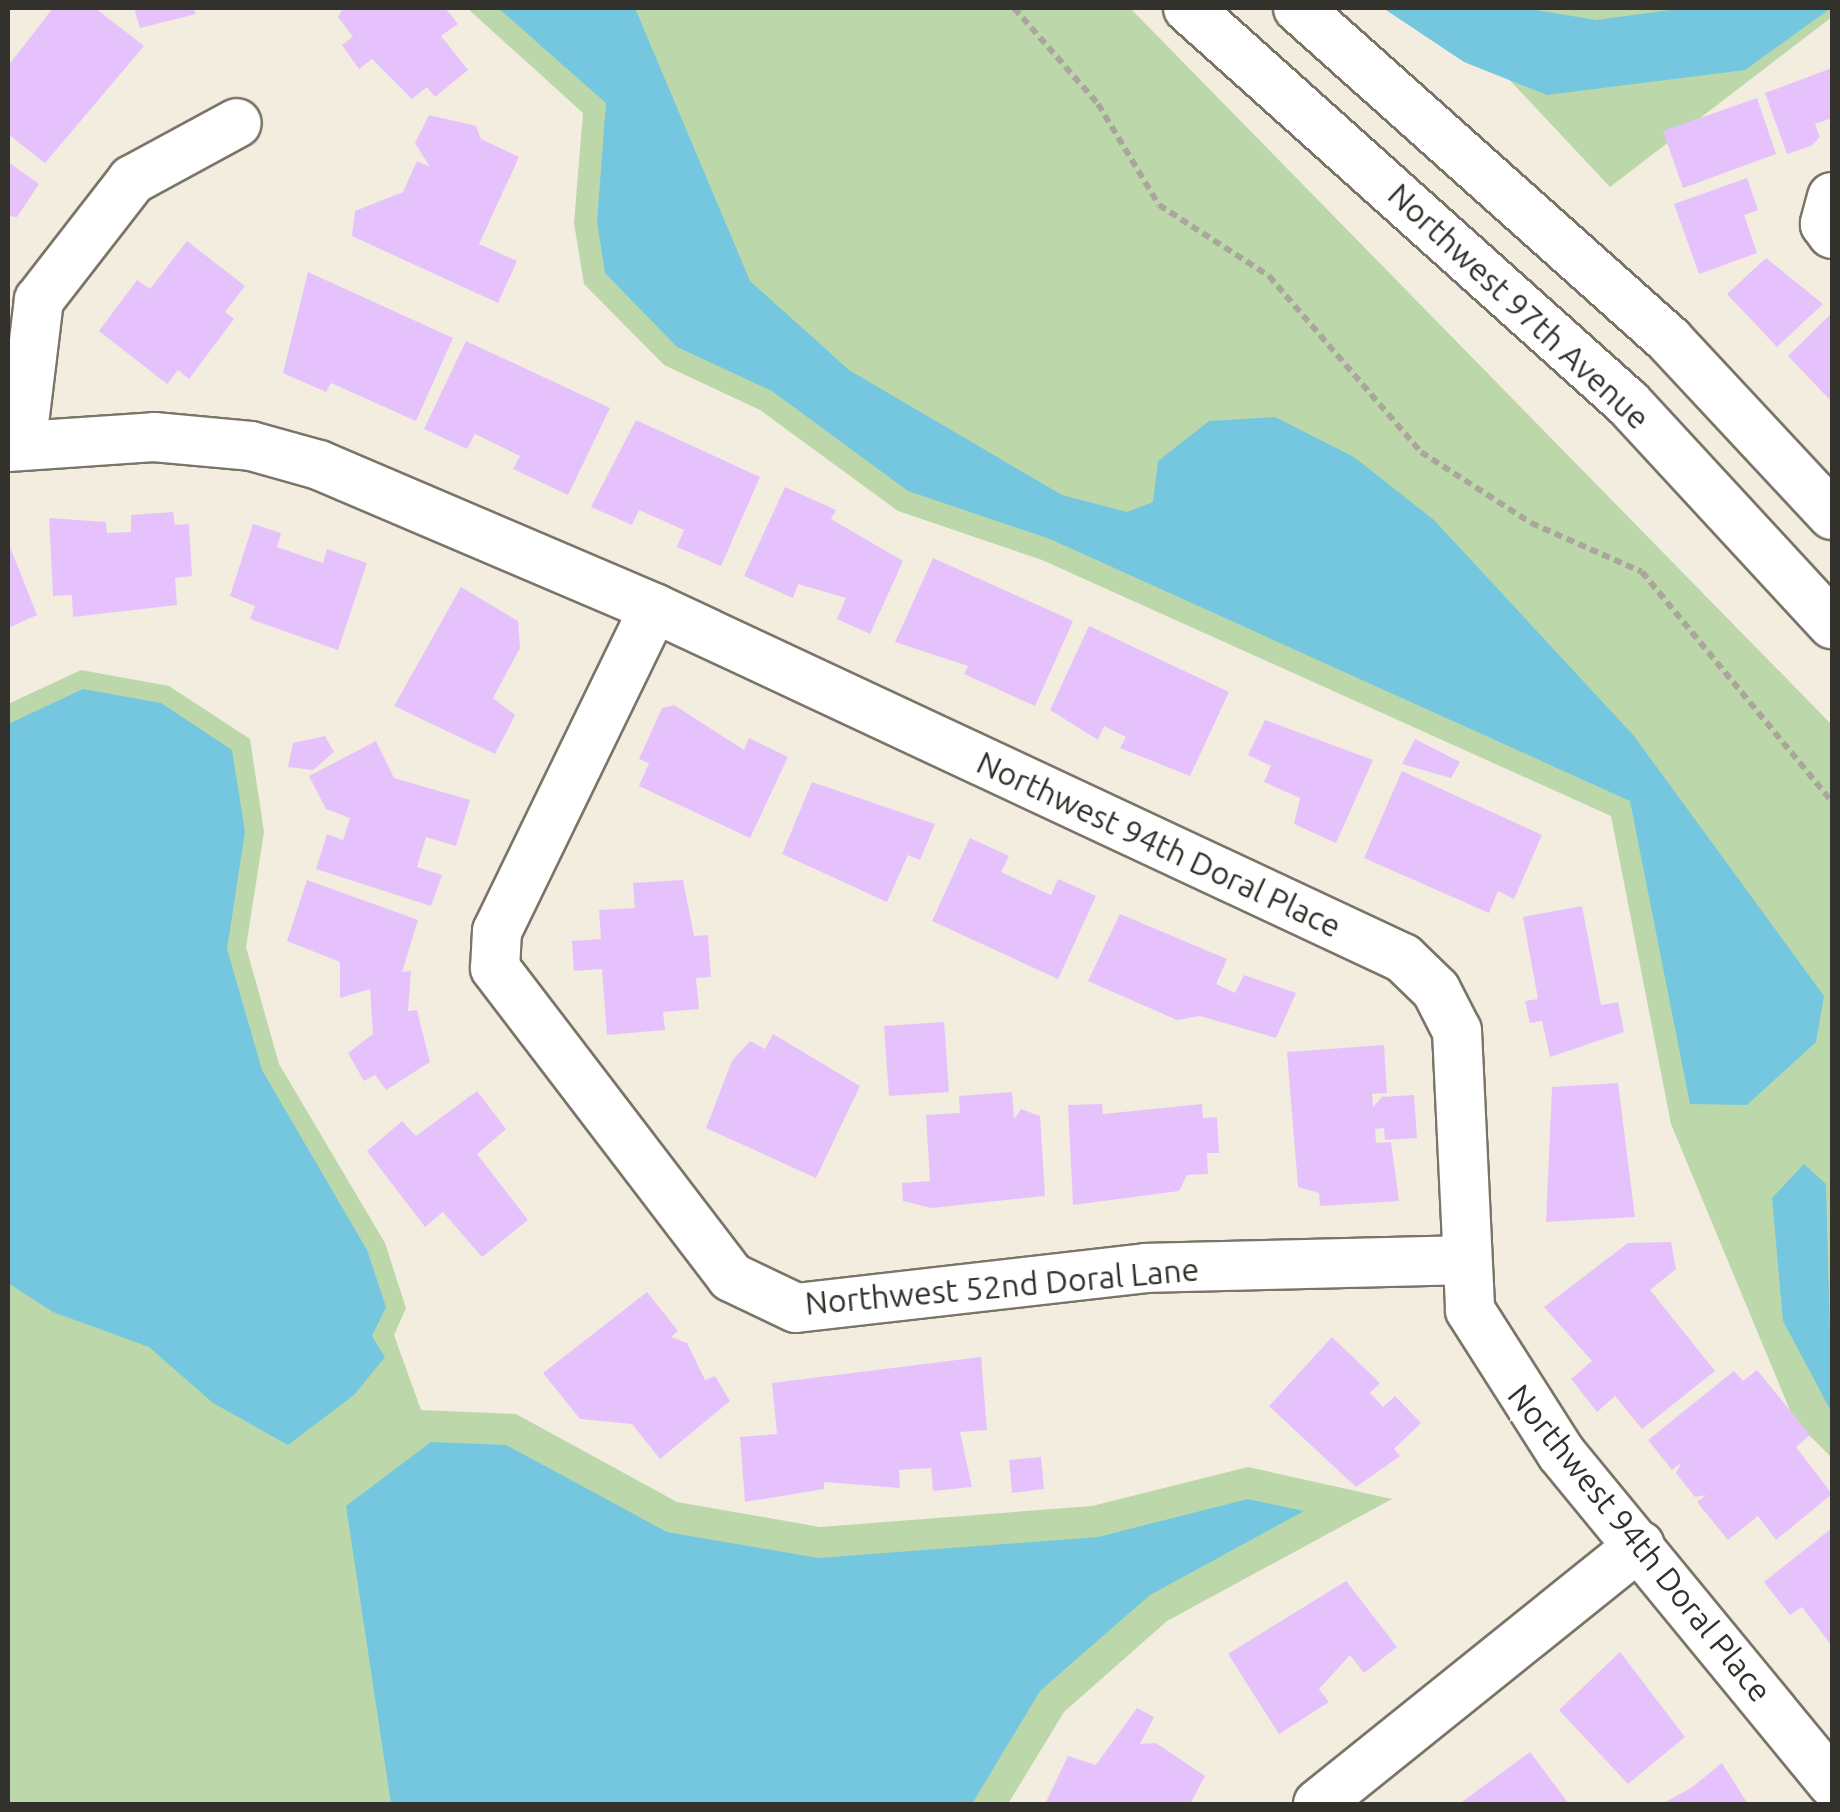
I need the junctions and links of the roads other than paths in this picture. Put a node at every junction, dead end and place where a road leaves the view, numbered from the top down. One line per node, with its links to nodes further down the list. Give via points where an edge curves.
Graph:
1 (1188, 8): 9 (street, Northwest 97th Avenue, via 1628,403)
2 (1298, 8): 7 (street, via 1670,341)
3 (237, 123): 6 (street, via 132,180 40,300)
4 (1832, 197): 5 (street, via 1825,224)
5 (1832, 234)
6 (15, 443): 8 (street, Northwest 94th Doral Place, via 251,446 320,465)
7 (1832, 516)
8 (654, 608): 10 (street, Northwest 94th Doral Place, via 1403,958 1458,1032); 10 (street, Northwest 52nd Doral Lane, via 497,931 495,968 731,1277 796,1308 1146,1268)
9 (1832, 624)
10 (1466, 1260): 11 (street, Northwest 94th Doral Place, via 1470,1310 1507,1376)
11 (1640, 1545): 12 (street, Northwest 94th Doral Place); 13 (street)
12 (1832, 1783)
13 (1318, 1804)

